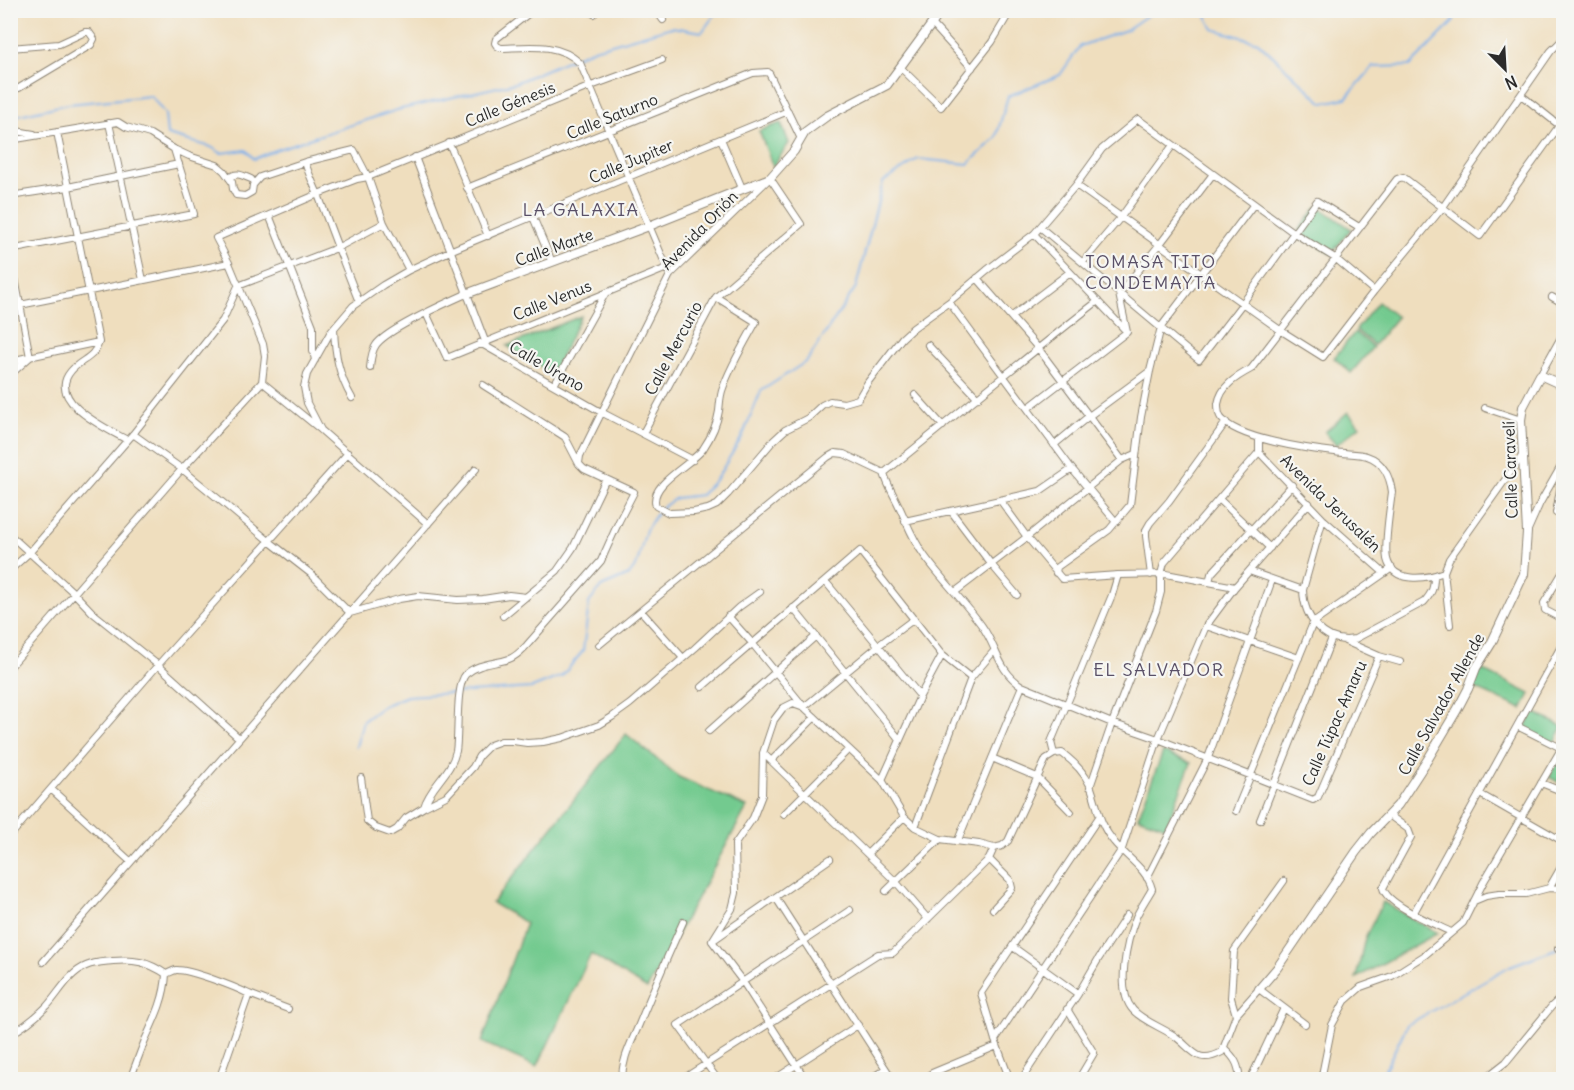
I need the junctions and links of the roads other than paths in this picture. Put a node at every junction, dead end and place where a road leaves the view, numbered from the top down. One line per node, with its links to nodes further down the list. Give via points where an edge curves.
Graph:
1 (532, 10): 12 (street, via 496,39 497,46 548,47 573,56)
2 (656, 10): 5 (street)
3 (942, 10): 6 (street)
4 (1011, 10): 11 (street)
5 (663, 20)
6 (933, 25): 10 (street); 11 (street)
7 (1563, 38): 14 (street)
8 (10, 48): 13 (street, via 59,44 87,32 94,39 91,45)
9 (662, 60): 12 (street, Calle Génesis)
10 (901, 68): 11 (street, via 941,107); 23 (street, Avenida Orión, via 887,85 827,116)
11 (972, 68)
12 (591, 86): 19 (street); 25 (street, Calle Génesis)
13 (10, 91)
14 (1521, 95): 17 (street); 45 (street)
15 (788, 111): 19 (street, Calle Saturno, via 768,72 753,73); 22 (street, Calle Jupiter); 23 (street)
16 (109, 123): 20 (street); 27 (street, via 118,122 150,134); 32 (street)
17 (1561, 128): 45 (street, via 1480,236)
18 (10, 130): 21 (street)
19 (610, 131): 34 (street); 40 (street, Calle Saturno)
20 (57, 132): 21 (street); 39 (street)
21 (37, 135): 24 (street)
22 (721, 139): 34 (street, Calle Jupiter); 41 (street)
23 (801, 139): 36 (street, Avenida Orión)
24 (10, 140)
25 (449, 144): 28 (street, Calle Génesis); 40 (street)
26 (1173, 145): 31 (street); 38 (street, via 1138,119 1102,149); 48 (street)
27 (174, 149): 30 (street); 35 (street, via 217,165)
28 (415, 157): 33 (street, Calle Génesis); 60 (street, Calle Urano)
29 (305, 162): 33 (street, via 354,150); 35 (street, via 260,177 252,192 245,196 236,195); 42 (street)
30 (179, 164): 32 (street); 51 (street, via 194,214)
31 (1213, 174): 44 (street); 58 (street)
32 (120, 176): 39 (street); 51 (street)
33 (368, 177): 42 (street, Calle Génesis); 49 (street)
34 (629, 177): 47 (street, Calle Jupiter); 50 (street)
35 (229, 178): 37 (street, via 239,174)
36 (770, 178): 41 (street, Calle Marte); 71 (street, Avenida Orión); 80 (street, Calle Mercurio, via 801,224)
37 (251, 179)
38 (1076, 184): 48 (street); 52 (street)
39 (68, 187): 43 (street); 57 (street)
40 (467, 188): 56 (street)
41 (742, 188): 50 (street, Calle Marte)
42 (318, 194): 46 (street, Calle Génesis); 59 (street)
43 (10, 196)
44 (1254, 204): 54 (street); 70 (street)
45 (1443, 207): 53 (street, via 1400,177); 76 (street)
46 (269, 215): 65 (street, Calle Génesis, via 216,238); 66 (street)
47 (533, 217): 56 (street, Calle Jupiter); 63 (street)
48 (1121, 217): 58 (street); 64 (street)
49 (384, 224): 59 (street); 68 (street)
50 (649, 226): 63 (street, Calle Marte); 67 (street)
51 (132, 227): 57 (street); 73 (street)
52 (1040, 227): 55 (street); 64 (street)
53 (1359, 227): 54 (street, via 1317,201); 62 (street)
54 (1294, 233): 62 (street); 85 (street)
55 (1034, 234): 69 (street); 72 (street)
56 (488, 236): 60 (street, Calle Jupiter)
57 (78, 238): 61 (street); 75 (street)
58 (1160, 244): 70 (street); 79 (street)
59 (337, 248): 66 (street); 82 (street)
60 (452, 250): 68 (street, Calle Jupiter); 78 (street, Calle Urano)
61 (10, 251): 87 (street)
62 (1335, 258): 76 (street); 93 (street)
63 (552, 262): 78 (street, Calle Marte)
64 (1083, 262): 79 (street)
65 (229, 263): 73 (street); 74 (street)
66 (290, 266): 74 (street); 101 (street, via 313,327)
67 (667, 268): 71 (street); 77 (street, Calle Venus)
68 (409, 270): 82 (street, Calle Jupiter)
69 (1070, 272): 84 (street); 90 (street)
70 (1201, 274): 85 (street); 91 (street)
71 (670, 275): 118 (street, Avenida Orión)
72 (977, 278): 83 (street); 90 (street)
73 (143, 280): 75 (street)
74 (238, 286): 109 (street, via 263,344); 125 (street, via 223,320)
75 (88, 291): 87 (street); 96 (street)
76 (1374, 291): 93 (street, via 1323,357)
77 (605, 293): 97 (street, Calle Venus); 111 (street)
78 (466, 294): 89 (street, Calle Marte); 97 (street, Calle Urano)
79 (1119, 294): 91 (street); 94 (street)
80 (716, 297): 124 (street, Calle Mercurio); 133 (street, via 756,322 722,389 715,430)
81 (1552, 297): 86 (street)
82 (359, 302): 92 (street, Calle Jupiter)
83 (949, 302): 107 (street); 133 (street, via 902,338 858,399 830,401 785,430 717,505 694,512 669,513 660,509 654,502 656,493)
84 (1098, 302): 94 (street); 99 (street)
85 (1242, 304): 91 (street, via 1198,360); 93 (street)
86 (1563, 304)
87 (20, 305): 88 (street); 100 (street)
88 (10, 307)
89 (426, 313): 97 (street, Calle Venus, via 447,358); 103 (street, Calle Marte, via 385,336 376,345)
90 (1011, 317): 99 (street)
91 (1161, 327): 104 (street)
92 (334, 329): 101 (street, Calle Jupiter); 114 (street, via 338,368)
93 (1280, 330): 121 (street, via 1251,369 1228,383 1219,396 1218,409)
94 (1127, 332): 108 (street)
95 (1563, 332): 106 (street)
96 (99, 342): 100 (street); 127 (street, via 96,352 70,371 66,381 69,400 78,411)
97 (483, 342): 111 (street, Calle Urano)
98 (928, 345): 115 (street)
99 (1038, 348): 107 (street); 108 (street)
100 (30, 357): 102 (street); 105 (street)
101 (315, 360): 123 (street, Calle Jupiter, via 304,387 307,403)
102 (10, 361)
103 (370, 368)
104 (1150, 371): 119 (street); 131 (street)
105 (10, 375)
106 (1540, 375): 112 (street); 120 (street, Calle Caravelí, via 1523,407)
107 (1004, 377): 115 (street); 116 (street)
108 (1063, 381): 116 (street); 119 (street)
109 (262, 382): 123 (street); 138 (street)
110 (483, 385): 136 (street, via 565,437)
111 (554, 385): 118 (street, Calle Urano)
112 (1563, 386)
113 (915, 395): 122 (street)
114 (352, 398)
115 (978, 398): 122 (street)
116 (1028, 408): 128 (street)
117 (1485, 408): 120 (street)
118 (601, 412): 124 (street, Calle Urano); 136 (street, Avenida Orión)
119 (1089, 416): 128 (street); 134 (street)
120 (1521, 420): 132 (street, Calle Caravelí)
121 (1226, 422): 126 (street); 169 (street, via 1146,530)
122 (943, 426): 141 (street)
123 (321, 430): 130 (street)
124 (643, 433): 133 (street, Calle Urano)
125 (132, 434): 127 (street); 138 (street)
126 (1259, 438): 129 (street); 162 (street, via 1366,456 1378,463 1391,483 1387,549)
127 (127, 440): 160 (street)
128 (1054, 444): 140 (street)
129 (1259, 452): 143 (street, Avenida Jerusalén); 146 (street)
130 (348, 453): 153 (street); 158 (street)
131 (1136, 454): 134 (street); 152 (street, via 1130,506)
132 (1522, 456): 155 (street, Calle Caravelí); 166 (street, via 1457,546)
133 (693, 460)
134 (1122, 460): 144 (street)
135 (1563, 461): 155 (street)
136 (579, 464): 142 (street)
137 (1563, 466): 149 (street, via 1556,513)
138 (182, 469): 158 (street); 180 (street)
139 (476, 469): 153 (street)
140 (1072, 469): 144 (street); 145 (street, via 1040,491)
141 (884, 473): 151 (street); 184 (street, via 835,453)
142 (606, 479): 182 (street, via 568,556 557,571); 243 (street, via 634,492 601,561 520,653 463,676 456,753)
143 (1292, 485): 147 (street, Avenida Jerusalén); 154 (street)
144 (1088, 487): 152 (street); 157 (street)
145 (1000, 500): 148 (street); 157 (street)
146 (1219, 500): 154 (street); 170 (street, via 1164,563)
147 (1309, 503): 150 (street, Avenida Jerusalén); 159 (street)
148 (951, 511): 151 (street); 161 (street)
149 (1563, 518)
150 (1323, 519): 168 (street, Avenida Jerusalén); 177 (street)
151 (904, 522): 179 (street, via 925,556)
152 (1116, 522): 167 (street, via 1057,567)
153 (428, 524): 185 (street)
154 (1251, 530): 159 (street); 175 (street, via 1211,574)
155 (1527, 532): 247 (street, Calle Salvador Allende, via 1524,574 1491,644 1428,759)
156 (10, 535): 160 (street)
157 (1027, 537): 161 (street); 167 (street)
158 (269, 542): 185 (street, via 310,573); 208 (street)
159 (1270, 548): 165 (street)
160 (30, 552): 163 (street); 180 (street)
161 (991, 564): 179 (street); 181 (street)
162 (1392, 568): 168 (street); 172 (street, via 1406,577)
163 (10, 570)
164 (1563, 570): 189 (street, via 1544,603 1545,609)
165 (1249, 571): 173 (street); 176 (street)
166 (1444, 572): 172 (street); 191 (street)
167 (1056, 573): 171 (street, via 1062,579)
168 (1384, 573): 190 (street)
169 (1151, 574): 170 (street); 171 (street)
170 (1161, 574): 175 (street); 219 (street, via 1156,611)
171 (1118, 575): 216 (street)
172 (1434, 576): 196 (street, via 1434,588 1424,602)
173 (1272, 580): 177 (street); 195 (street)
174 (825, 581): 183 (street); 188 (street, via 860,551); 200 (street)
175 (1209, 582): 176 (street)
176 (1235, 587): 192 (street)
177 (1303, 590): 190 (street)
178 (760, 592): 187 (street)
179 (955, 592): 201 (street, via 984,628)
180 (74, 593): 208 (street); 209 (street)
181 (1017, 595)
182 (526, 597): 185 (street, via 458,600 418,596); 186 (street)
183 (793, 608): 193 (street); 198 (street)
184 (641, 611): 199 (street); 205 (street)
185 (350, 613): 222 (street)
186 (503, 616)
187 (728, 616): 198 (street); 205 (street)
188 (914, 619): 200 (street); 203 (street)
189 (1563, 620)
190 (1313, 623): 194 (street); 206 (street)
191 (1450, 625)
192 (1206, 626): 195 (street); 223 (street)
193 (816, 636): 210 (street); 211 (street)
194 (1332, 638): 196 (street); 237 (street)
195 (1250, 641): 206 (street); 230 (street)
196 (1345, 641): 204 (street)
197 (1563, 641): 202 (street)
198 (753, 643): 210 (street); 214 (street)
199 (599, 645)
200 (879, 645): 211 (street); 215 (street)
201 (994, 651): 212 (street); 213 (street, via 1012,680)
202 (1561, 653): 220 (street)
203 (942, 655): 212 (street); 215 (street)
204 (1378, 656): 207 (street); 237 (street, Calle Túpac Amaru, via 1318,796 1313,800)
205 (683, 658): 243 (street, via 599,725 543,742 501,741 490,745 446,796)
206 (1299, 658): 232 (street)
207 (1400, 662)
208 (158, 665): 222 (street); 239 (street)
209 (10, 667)
210 (775, 672): 217 (street); 221 (street)
211 (846, 672): 217 (street); 224 (street)
212 (971, 678): 252 (street)
213 (1022, 686): 216 (street); 229 (street)
214 (702, 687)
215 (920, 696): 224 (street)
216 (1067, 704): 219 (street); 228 (street, via 1051,742)
217 (804, 706): 218 (street); 227 (street, via 793,703 783,708 774,720)
218 (815, 717): 226 (street); 231 (street)
219 (1112, 723): 223 (street); 238 (street)
220 (1517, 726): 225 (street); 242 (street)
221 (709, 731)
222 (239, 738): 262 (street)
223 (1158, 739): 230 (street); 258 (street)
224 (900, 740): 235 (street)
225 (1563, 747): 236 (street)
226 (849, 749): 235 (street); 241 (street)
227 (763, 753): 231 (street); 279 (street, via 762,795 753,818 735,844 736,892 732,909)
228 (1054, 754): 233 (street, via 1046,759); 238 (street, via 1062,753 1074,763)
229 (992, 758): 233 (street); 255 (street)
230 (1208, 758): 232 (street); 264 (street)
231 (771, 761): 241 (street)
232 (1251, 775): 237 (street); 244 (street)
233 (1037, 777): 245 (street); 257 (street, via 1008,841)
234 (361, 778): 243 (street, via 368,821 384,831 397,829)
235 (882, 780): 249 (street)
236 (1541, 783): 240 (street); 250 (street)
237 (1274, 784): 251 (street)
238 (1090, 787): 248 (street)
239 (51, 789): 253 (street); 262 (street)
240 (1563, 792)
241 (805, 794): 246 (street); 259 (street)
242 (1480, 794): 250 (street); 274 (street)
243 (424, 807)
244 (1236, 811)
245 (1071, 812)
246 (784, 814)
247 (1389, 815): 274 (street, via 1411,837 1383,888 1384,893); 287 (street, Calle Salvador Allende, via 1356,852)
248 (1099, 817): 258 (street); 281 (street)
249 (904, 818): 252 (street); 259 (street)
250 (1521, 818): 256 (street); 271 (street)
251 (1260, 820)
252 (915, 827): 254 (street)
253 (10, 836)
254 (940, 839): 255 (street); 266 (street)
255 (958, 840): 257 (street)
256 (1563, 842)
257 (994, 848): 261 (street)
258 (1122, 849): 264 (street); 283 (street)
259 (867, 854): 266 (street)
260 (830, 859): 270 (street)
261 (989, 859): 272 (street, via 1012,885); 276 (street)
262 (130, 861): 282 (street)
263 (1563, 862): 267 (street)
264 (1147, 878): 300 (street, via 1152,889 1136,918 1125,956 1126,1000 1134,1011 1174,1035 1201,1058 1212,1058)
265 (1284, 881): 294 (street, via 1234,951 1231,998)
266 (896, 882): 269 (street); 276 (street)
267 (1550, 888): 268 (street); 271 (street)
268 (1563, 889)
269 (886, 891)
270 (776, 898): 279 (street); 280 (street)
271 (1474, 901): 278 (street, via 1463,923)
272 (993, 909)
273 (850, 910): 280 (street)
274 (1413, 914): 278 (street)
275 (1127, 915): 289 (street)
276 (928, 919): 286 (street, via 893,953 878,954)
277 (683, 922): 307 (street, via 625,1056)
278 (1451, 932): 319 (street, via 1392,976 1361,987 1350,996 1332,1025)
279 (712, 941): 285 (street)
280 (804, 941): 285 (street); 286 (street)
281 (1012, 946): 283 (street); 299 (street, via 981,993)
282 (43, 962)
283 (1043, 969): 289 (street); 299 (street)
284 (166, 974): 288 (street, via 185,972); 298 (street, via 143,961 119,960 85,966 46,1007); 305 (street, via 156,1018)
285 (743, 982): 295 (street); 301 (street, via 678,1025)
286 (832, 984): 295 (street); 297 (street)
287 (1259, 989): 291 (street); 294 (street)
288 (249, 994): 292 (street); 306 (street)
289 (1078, 994): 293 (street)
290 (1563, 995): 320 (street, via 1506,1062)
291 (1284, 1008): 296 (street); 318 (street)
292 (288, 1009)
293 (1067, 1009): 315 (street); 316 (street, via 1094,1053)
294 (1236, 1015): 300 (street)
295 (770, 1024): 301 (street); 302 (street)
296 (1305, 1024)
297 (858, 1025): 302 (street); 303 (street)
298 (10, 1034)
299 (996, 1043): 304 (street); 314 (street)
300 (1224, 1048): 317 (street, via 1235,1058)
301 (706, 1064): 308 (street); 309 (street)
302 (796, 1064): 310 (street); 311 (street)
303 (886, 1069): 312 (street); 313 (street)
304 (932, 1073)
305 (130, 1080)
306 (219, 1080)
307 (622, 1080)
308 (681, 1080)
309 (718, 1080)
310 (773, 1080)
311 (806, 1080)
312 (868, 1080)
313 (893, 1080)
314 (1010, 1080)
315 (1021, 1080)
316 (1078, 1080)
317 (1239, 1080)
318 (1250, 1080)
319 (1321, 1080)
320 (1483, 1080)

